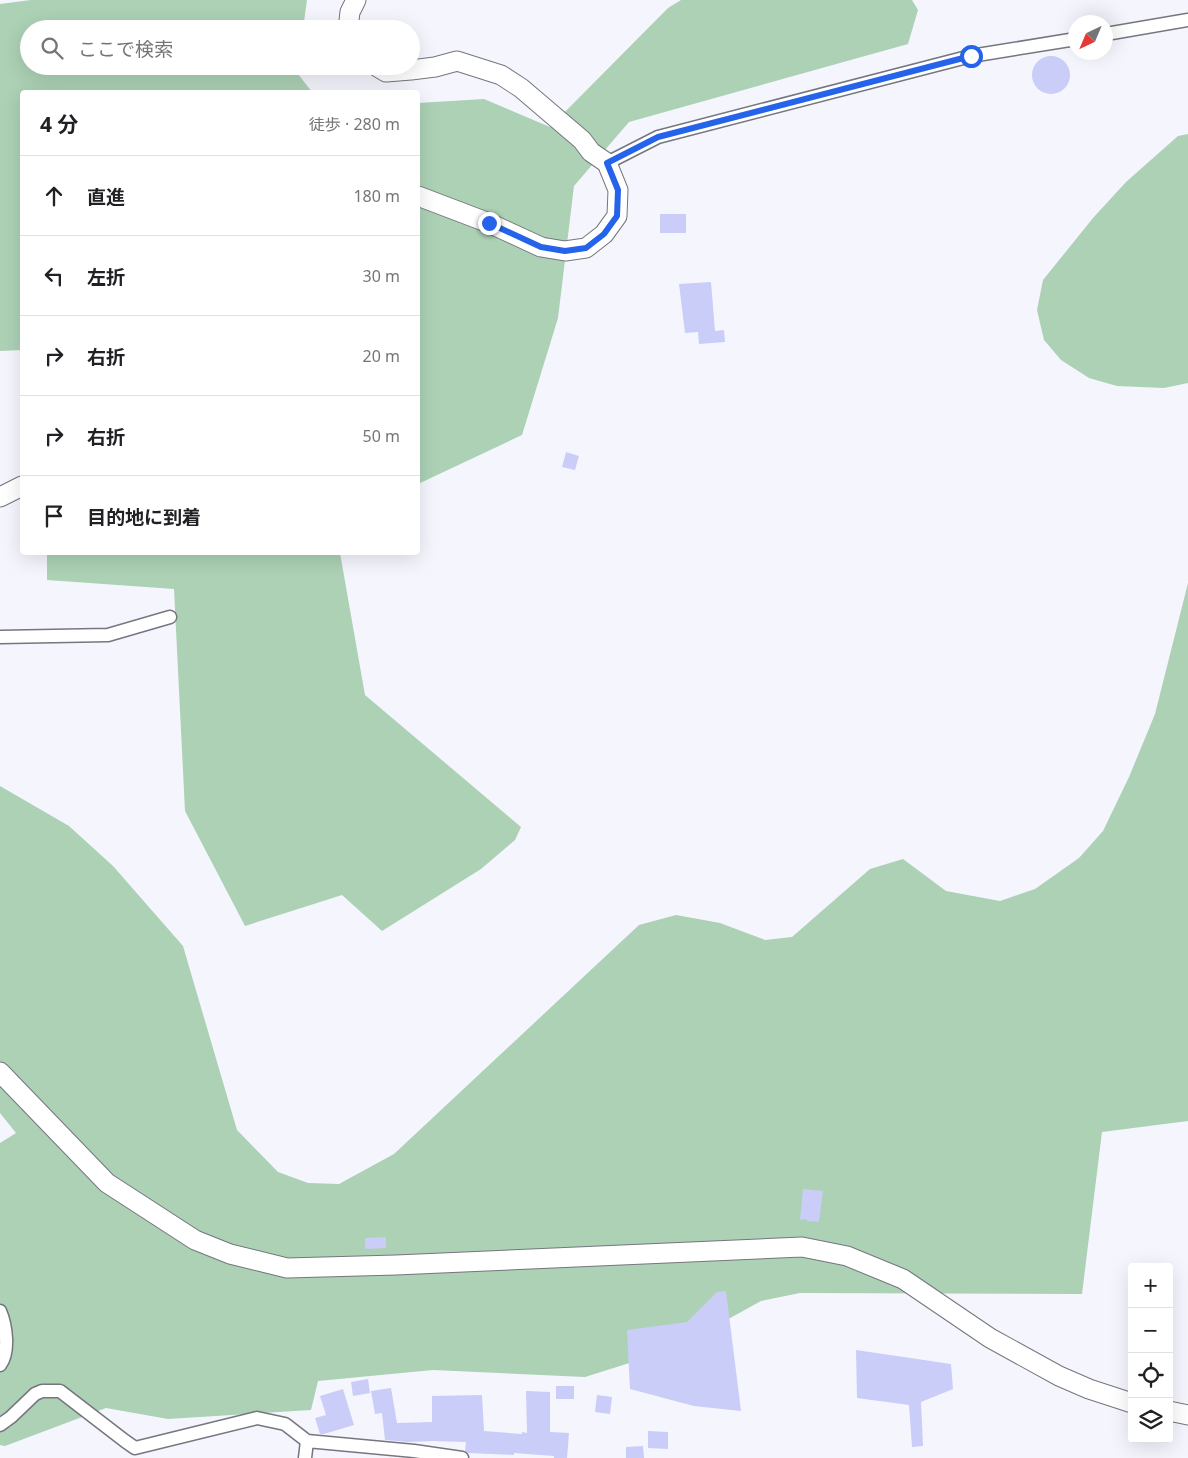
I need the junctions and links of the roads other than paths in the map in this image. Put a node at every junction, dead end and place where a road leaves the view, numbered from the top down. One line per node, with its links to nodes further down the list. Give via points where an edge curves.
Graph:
1 (356, 0): 2 (street)
2 (349, 20)
3 (1188, 20): 4 (street)
4 (1113, 33)
5 (1068, 40): 7 (street, via 971,56 658,137)
6 (420, 69): 7 (street, via 457,61 501,75 521,88)
7 (607, 163): 8 (street, via 618,190 617,216 604,234 586,248 565,251 541,247)
8 (420, 197)
9 (20, 487): 10 (street)
10 (0, 497)
11 (170, 617): 12 (street, via 108,635)
12 (0, 636)
13 (0, 1072): 16 (street, via 107,1183 195,1240 230,1254 287,1268 802,1247 847,1256 902,1279 990,1338 1059,1376 1089,1390)
14 (0, 1311): 15 (street, via 5,1325 4,1359)
15 (0, 1365)
16 (1128, 1402)
17 (1173, 1412): 18 (street)
18 (1188, 1415)
19 (0, 1425): 21 (street, via 35,1394 60,1391 125,1442)
20 (307, 1441): 21 (street, via 285,1424 257,1418); 22 (street); 23 (street)
21 (133, 1453)
22 (306, 1458)
23 (462, 1458)

